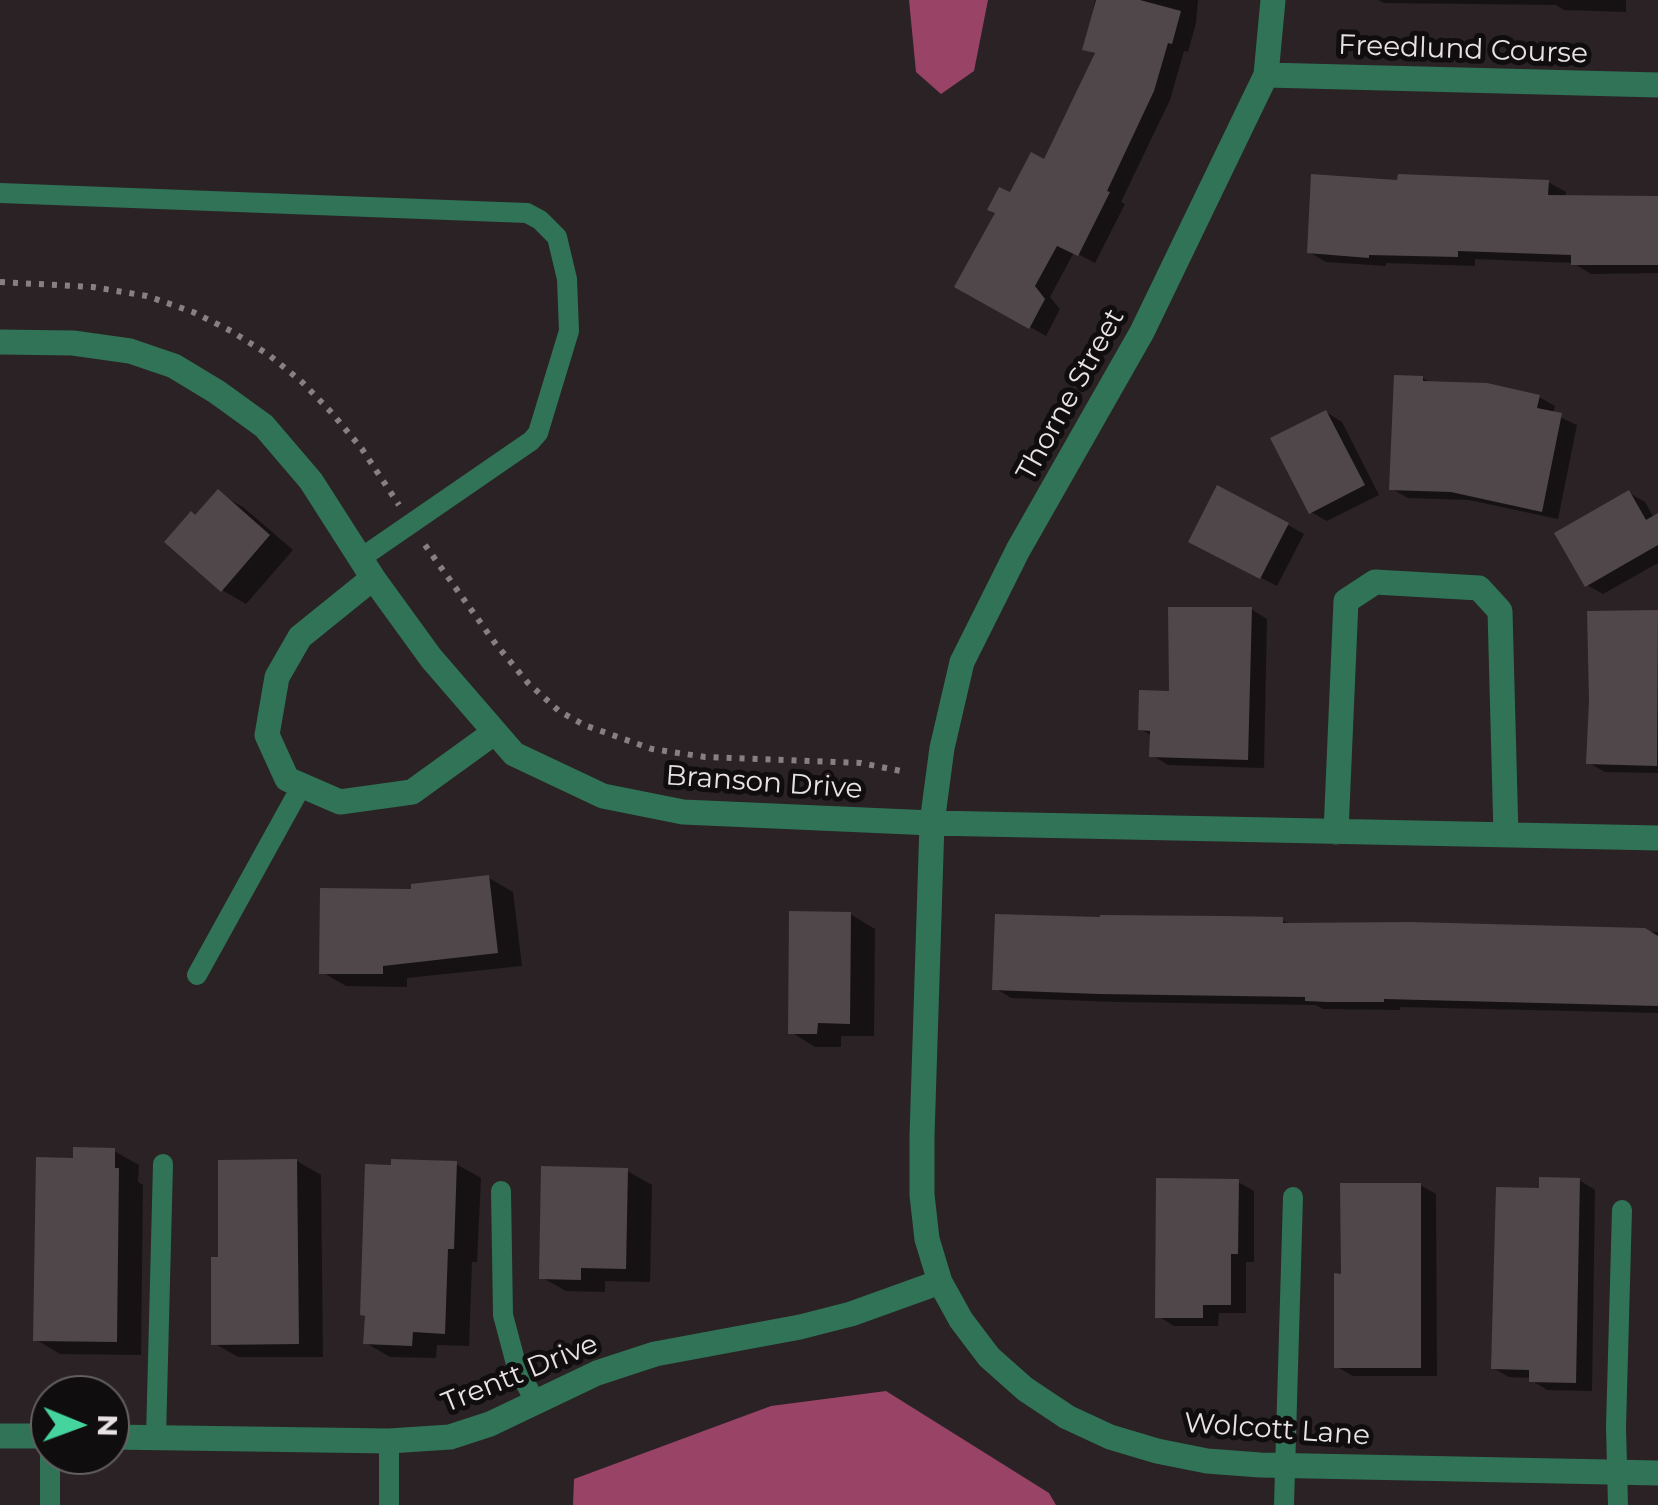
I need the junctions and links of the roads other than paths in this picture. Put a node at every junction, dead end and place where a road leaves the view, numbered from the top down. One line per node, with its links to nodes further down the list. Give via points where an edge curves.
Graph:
1 (1273, 0): 2 (street, Thorne Street)
2 (1266, 75): 3 (street, Freedlund Course); 9 (street, Thorne Street, via 1142,332 962,662)
3 (1658, 85)
4 (0, 193): 6 (lane, via 527,213 557,237 569,331 538,434 411,523)
5 (0, 342): 6 (street, Branson Drive, via 130,351 174,366 217,392 264,426 311,481)
6 (367, 568): 7 (street, Branson Drive); 8 (street, via 300,638 276,677 267,735 287,779)
7 (495, 732): 8 (street, via 412,792 340,802); 9 (street, Branson Drive, via 514,754 603,796 683,812)
8 (302, 785): 13 (lane)
9 (932, 823): 10 (street, Branson Drive); 18 (street, Wolcott Lane, via 922,1195)
10 (1336, 832): 11 (street, Branson Drive); 11 (street, via 1346,601 1375,582 1479,588 1500,611)
11 (1506, 835): 12 (street, Branson Drive)
12 (1658, 838)
13 (197, 975)
14 (163, 1164): 23 (lane)
15 (501, 1191): 19 (lane, via 502,1316)
16 (1293, 1197): 25 (lane)
17 (1622, 1210): 26 (lane)
18 (940, 1282): 19 (street, Trentt Drive, via 800,1327 654,1354); 25 (street, Wolcott Lane, via 989,1357 1067,1418 1157,1451)
19 (536, 1402): 24 (street, Trentt Drive, via 450,1438)
20 (0, 1436): 21 (street)
21 (30, 1436)
22 (130, 1437): 23 (street, Trentt Drive)
23 (156, 1438): 24 (street, Trentt Drive)
24 (390, 1440): 30 (lane)
25 (1286, 1465): 26 (street, Wolcott Lane); 31 (lane)
26 (1618, 1472): 27 (street, Wolcott Lane); 32 (lane)
27 (1658, 1472)
28 (50, 1475): 29 (lane)
29 (50, 1505)
30 (389, 1505)
31 (1284, 1505)
32 (1618, 1505)

